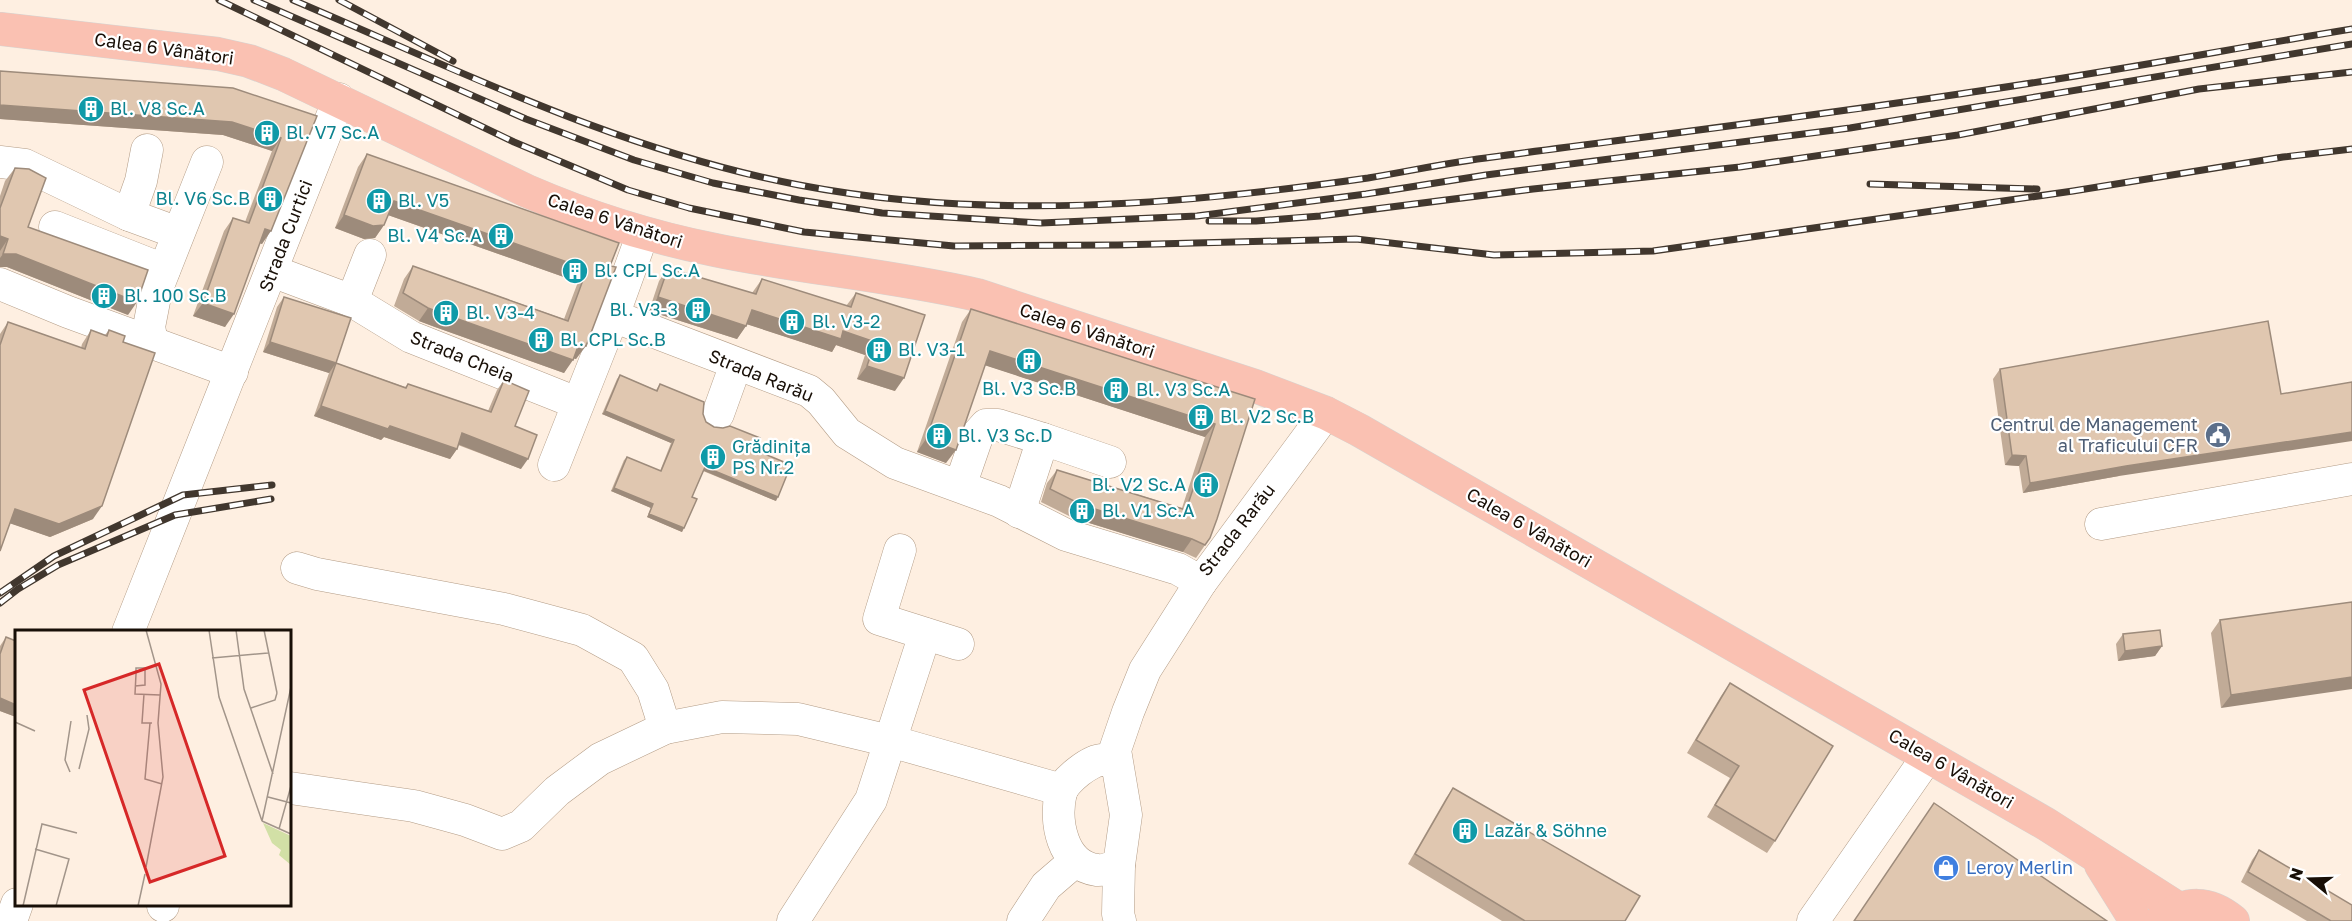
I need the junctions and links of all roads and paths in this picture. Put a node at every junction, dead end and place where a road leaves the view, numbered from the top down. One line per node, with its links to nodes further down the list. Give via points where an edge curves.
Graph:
1 (0, 28): 2 (main road, Calea 6 Vânători, via 218,54 249,61)
2 (339, 99): 9 (main road, Calea 6 Vânători, via 558,205); 12 (street, Strada Curtici)
3 (147, 150): 6 (street)
4 (0, 162): 6 (street, via 25,165)
5 (207, 162): 8 (street)
6 (129, 215): 8 (street)
7 (55, 227): 11 (street)
8 (178, 233): 11 (street)
9 (643, 233): 15 (street); 20 (main road, Calea 6 Vânători, via 716,251 977,295)
10 (370, 255): 14 (street)
11 (164, 270): 16 (street, via 151,312)
12 (272, 271): 14 (street, Strada Cheia); 18 (street, Strada Curtici)
13 (0, 284): 16 (street)
14 (352, 301): 19 (street, Strada Cheia, via 411,337)
15 (613, 316): 17 (street, Strada Rarău); 19 (street)
16 (152, 342): 18 (street)
17 (736, 364): 21 (street); 26 (street, Strada Rarău, via 809,392 821,400 839,425 896,463)
18 (232, 372): 32 (street, Strada Curtici)
19 (577, 403): 24 (street)
20 (1326, 413): 31 (street, Strada Rarău); 37 (main road, Calea 6 Vânători)
21 (717, 414)
22 (1043, 439): 23 (street); 26 (street, via 998,424 986,425 978,434); 27 (street)
23 (1110, 462)
24 (554, 465)
25 (2352, 479): 28 (street)
26 (960, 486): 27 (street, Strada Rarău)
27 (1019, 512): 31 (street, Strada Rarău, via 1066,535 1178,569)
28 (2101, 524)
29 (900, 550): 33 (street, via 879,619)
30 (297, 568): 35 (street, via 504,609 582,630 633,658 654,690)
31 (1201, 582): 38 (street, via 1145,670 1115,750)
32 (129, 630)
33 (925, 634): 34 (street); 36 (street)
34 (957, 644)
35 (664, 728): 36 (street, via 722,717 798,718); 39 (street, via 600,759 557,791 521,826 502,834 414,806)
36 (890, 741): 40 (street); 47 (street, via 871,800)
37 (1928, 756): 41 (main road, Calea 6 Vânători); 50 (street)
38 (1116, 765): 40 (street, via 1102,760 1084,766); 43 (street, via 1126,815)
39 (291, 788)
40 (1062, 790): 42 (street, via 1059,813 1063,845)
41 (2094, 854): 45 (main road, Calea 6 Vânători); 51 (main road, Calea 6 Vânători)
42 (1075, 861): 43 (street, via 1097,870); 48 (street, via 1046,886)
43 (1119, 865): 49 (street)
44 (16, 906): 46 (street)
45 (2170, 915): 52 (main road, via 2188,906 2204,906)
46 (11, 921)
47 (793, 921)
48 (1023, 921)
49 (1120, 921)
50 (1813, 921)
51 (2136, 921)
52 (2233, 921)

